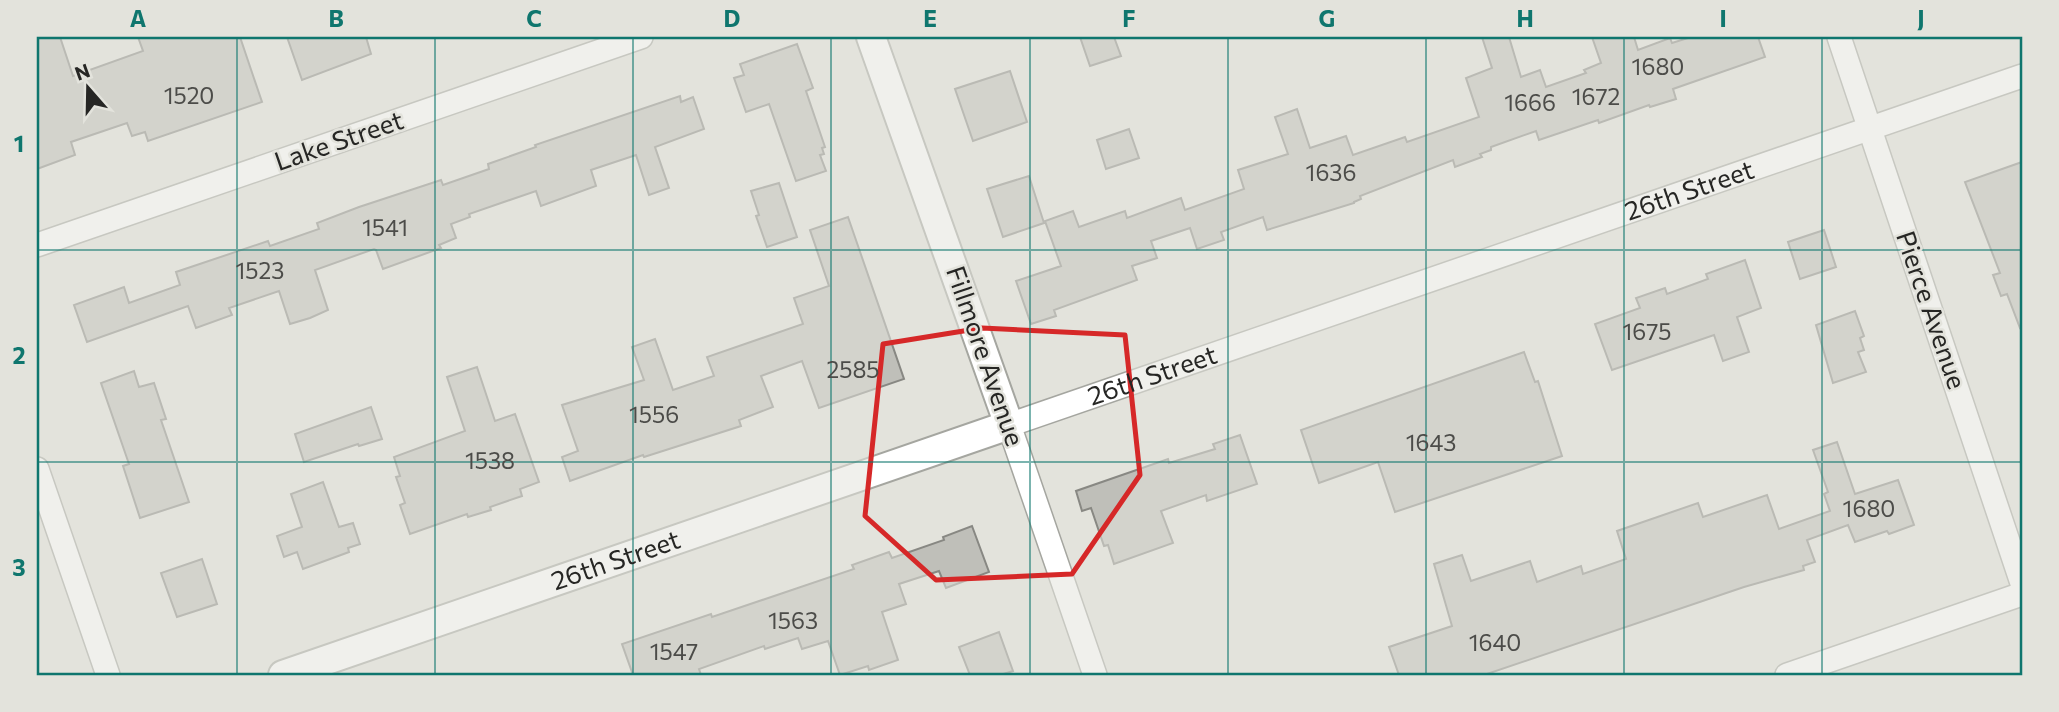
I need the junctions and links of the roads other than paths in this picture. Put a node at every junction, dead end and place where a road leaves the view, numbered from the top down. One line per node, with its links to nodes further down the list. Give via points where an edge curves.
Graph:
1 (641, 37): 6 (street, Lake Street)
2 (871, 37): 7 (street, Fillmore Avenue)
3 (1839, 37): 5 (street, Pierce Avenue)
4 (2022, 76): 5 (street, 26th Street)
5 (1870, 128): 7 (street, 26th Street); 9 (street, Pierce Avenue)
6 (37, 245)
7 (1009, 425): 12 (street, 26th Street); 13 (street, Fillmore Avenue)
8 (37, 469): 11 (street)
9 (2022, 583)
10 (2022, 594): 14 (street)
11 (108, 675)
12 (283, 675)
13 (1095, 675)
14 (1787, 675)

